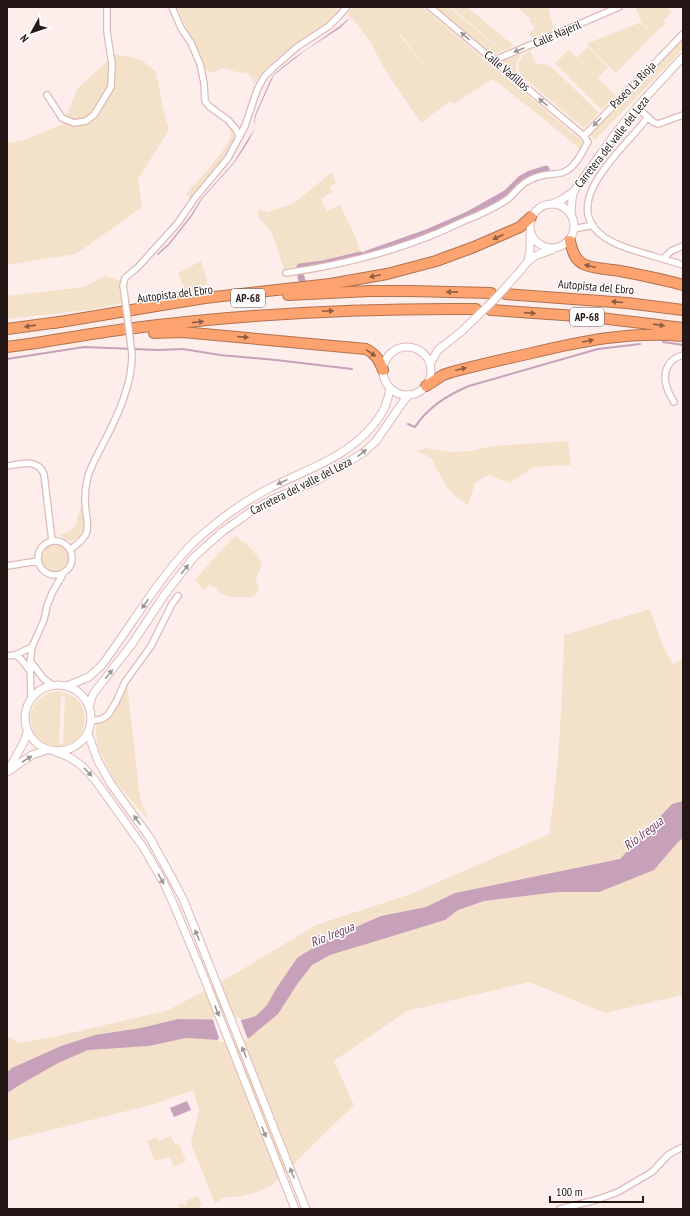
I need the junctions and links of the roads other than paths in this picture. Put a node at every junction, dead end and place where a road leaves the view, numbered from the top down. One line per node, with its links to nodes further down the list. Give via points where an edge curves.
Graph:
1 (107, 7): 9 (street, via 107,32 112,64 111,87 94,115 86,121 74,123 62,118)
2 (172, 7): 13 (street, via 200,64 205,101 236,128)
3 (347, 7): 13 (street, via 329,26 297,47 264,77)
4 (430, 7): 8 (street, Calle Vadillos, one-way to 4)
5 (619, 7): 8 (street, Calle Najeril, one-way to 8)
6 (683, 34): 14 (street, Paseo La Rioja, one-way to 14)
7 (683, 57): 10 (main road, Carretera del valle del Leza)
8 (495, 60): 14 (street, Calle Vadillos, one-way to 8)
9 (47, 95)
10 (637, 108): 12 (street); 15 (main road, Carretera del valle del Leza)
11 (683, 115): 12 (street, via 658,124)
12 (648, 117): 19 (street, via 592,187 587,210)
13 (240, 136): 51 (street, bridge, via 228,158 177,224 125,278 123,286 132,368 125,396 94,459 88,477 85,499 86,534)
14 (584, 136): 28 (street, via 588,142 574,165 566,172 545,174 532,179 508,198 449,229 379,255 339,265)
15 (574, 192): 16 (main road); 17 (main road)
16 (552, 204): 17 (main road, via 563,207); 18 (main road, via 542,206)
17 (571, 214): 20 (main road)
18 (531, 217): 21 (main road); 35 (highway, one-way to 35, via 520,227 474,247 436,261 386,274 330,284 205,298)
19 (593, 225): 20 (street); 25 (street, via 603,236 618,244)
20 (574, 229): 22 (main road)
21 (530, 232): 24 (main road, via 536,243); 26 (main road)
22 (570, 240): 24 (main road, via 560,248); 29 (highway, one-way to 22, via 583,264 576,258)
23 (683, 246): 25 (street, via 671,251)
24 (553, 249): 26 (main road)
25 (664, 258): 27 (street)
26 (528, 261): 40 (main road, bridge, via 495,299)
27 (683, 265)
28 (286, 273)
29 (683, 285)
30 (491, 293): 35 (highway, Autopista del Ebro / AP-68, one-way to 35, via 370,291 278,296)
31 (506, 294): 34 (highway, Autopista del Ebro / AP-68, one-way to 31)
32 (476, 309): 39 (highway, AP-68, one-way to 32, via 127,329 283,314 376,309)
33 (491, 310): 36 (highway, AP-68, one-way to 36, via 592,317)
34 (683, 310)
35 (54, 323): 37 (highway, Autopista del Ebro / AP-68, one-way to 37)
36 (683, 328)
37 (7, 330)
38 (683, 336): 45 (highway, one-way to 38, via 452,372 588,340 624,335)
39 (7, 348): 44 (highway, one-way to 44, via 131,334 182,332 366,349 375,355)
40 (438, 350): 41 (main road); 43 (main road)
41 (424, 354): 43 (main road); 44 (main road, via 413,348 399,348 387,357)
42 (683, 355): 48 (street, via 671,361 664,377)
43 (430, 364): 45 (main road, via 431,373)
44 (383, 370): 46 (main road)
45 (426, 386): 47 (main road)
46 (390, 388): 47 (main road, via 398,393); 64 (main road, Carretera del valle del Leza, one-way to 64, via 383,412 354,445 245,502 224,516 191,545 163,579 102,665 89,677)
47 (409, 394): 66 (main road, Carretera del valle del Leza, one-way to 47, via 93,694 194,557 222,532 256,508 318,480 363,453 376,440)
48 (674, 402)
49 (7, 466): 50 (street, via 34,464 42,469)
50 (52, 541): 51 (street, via 61,542); 52 (street, via 47,542 39,550)
51 (70, 549): 55 (street, via 72,562)
52 (38, 561): 53 (street); 54 (street)
53 (7, 566)
54 (49, 574): 55 (street); 56 (street)
55 (63, 574): 56 (street)
56 (56, 584): 58 (street)
57 (178, 596): 67 (street, via 151,646 125,682 108,715)
58 (32, 646): 59 (street); 61 (street)
59 (16, 655): 60 (street); 62 (street)
60 (7, 656)
61 (30, 662): 62 (street); 63 (street)
62 (30, 671): 65 (street)
63 (52, 685): 64 (main road); 65 (main road)
64 (67, 686): 66 (main road, via 83,696)
65 (31, 698): 68 (main road, via 24,715)
66 (89, 707): 67 (main road)
67 (91, 721): 69 (main road)
68 (27, 732): 70 (main road, via 33,741); 72 (main road)
69 (88, 734): 71 (main road, via 71,749); 75 (main road, one-way to 69, via 184,901 150,838 111,784 98,761)
70 (47, 750): 71 (main road); 72 (main road, one-way to 70)
71 (56, 752): 74 (main road, one-way to 74, via 81,765 95,780 143,847 170,896)
72 (7, 771)
73 (683, 1147): 76 (street, via 669,1154 652,1172 618,1192)
74 (295, 1209)
75 (306, 1209)
76 (560, 1209)

